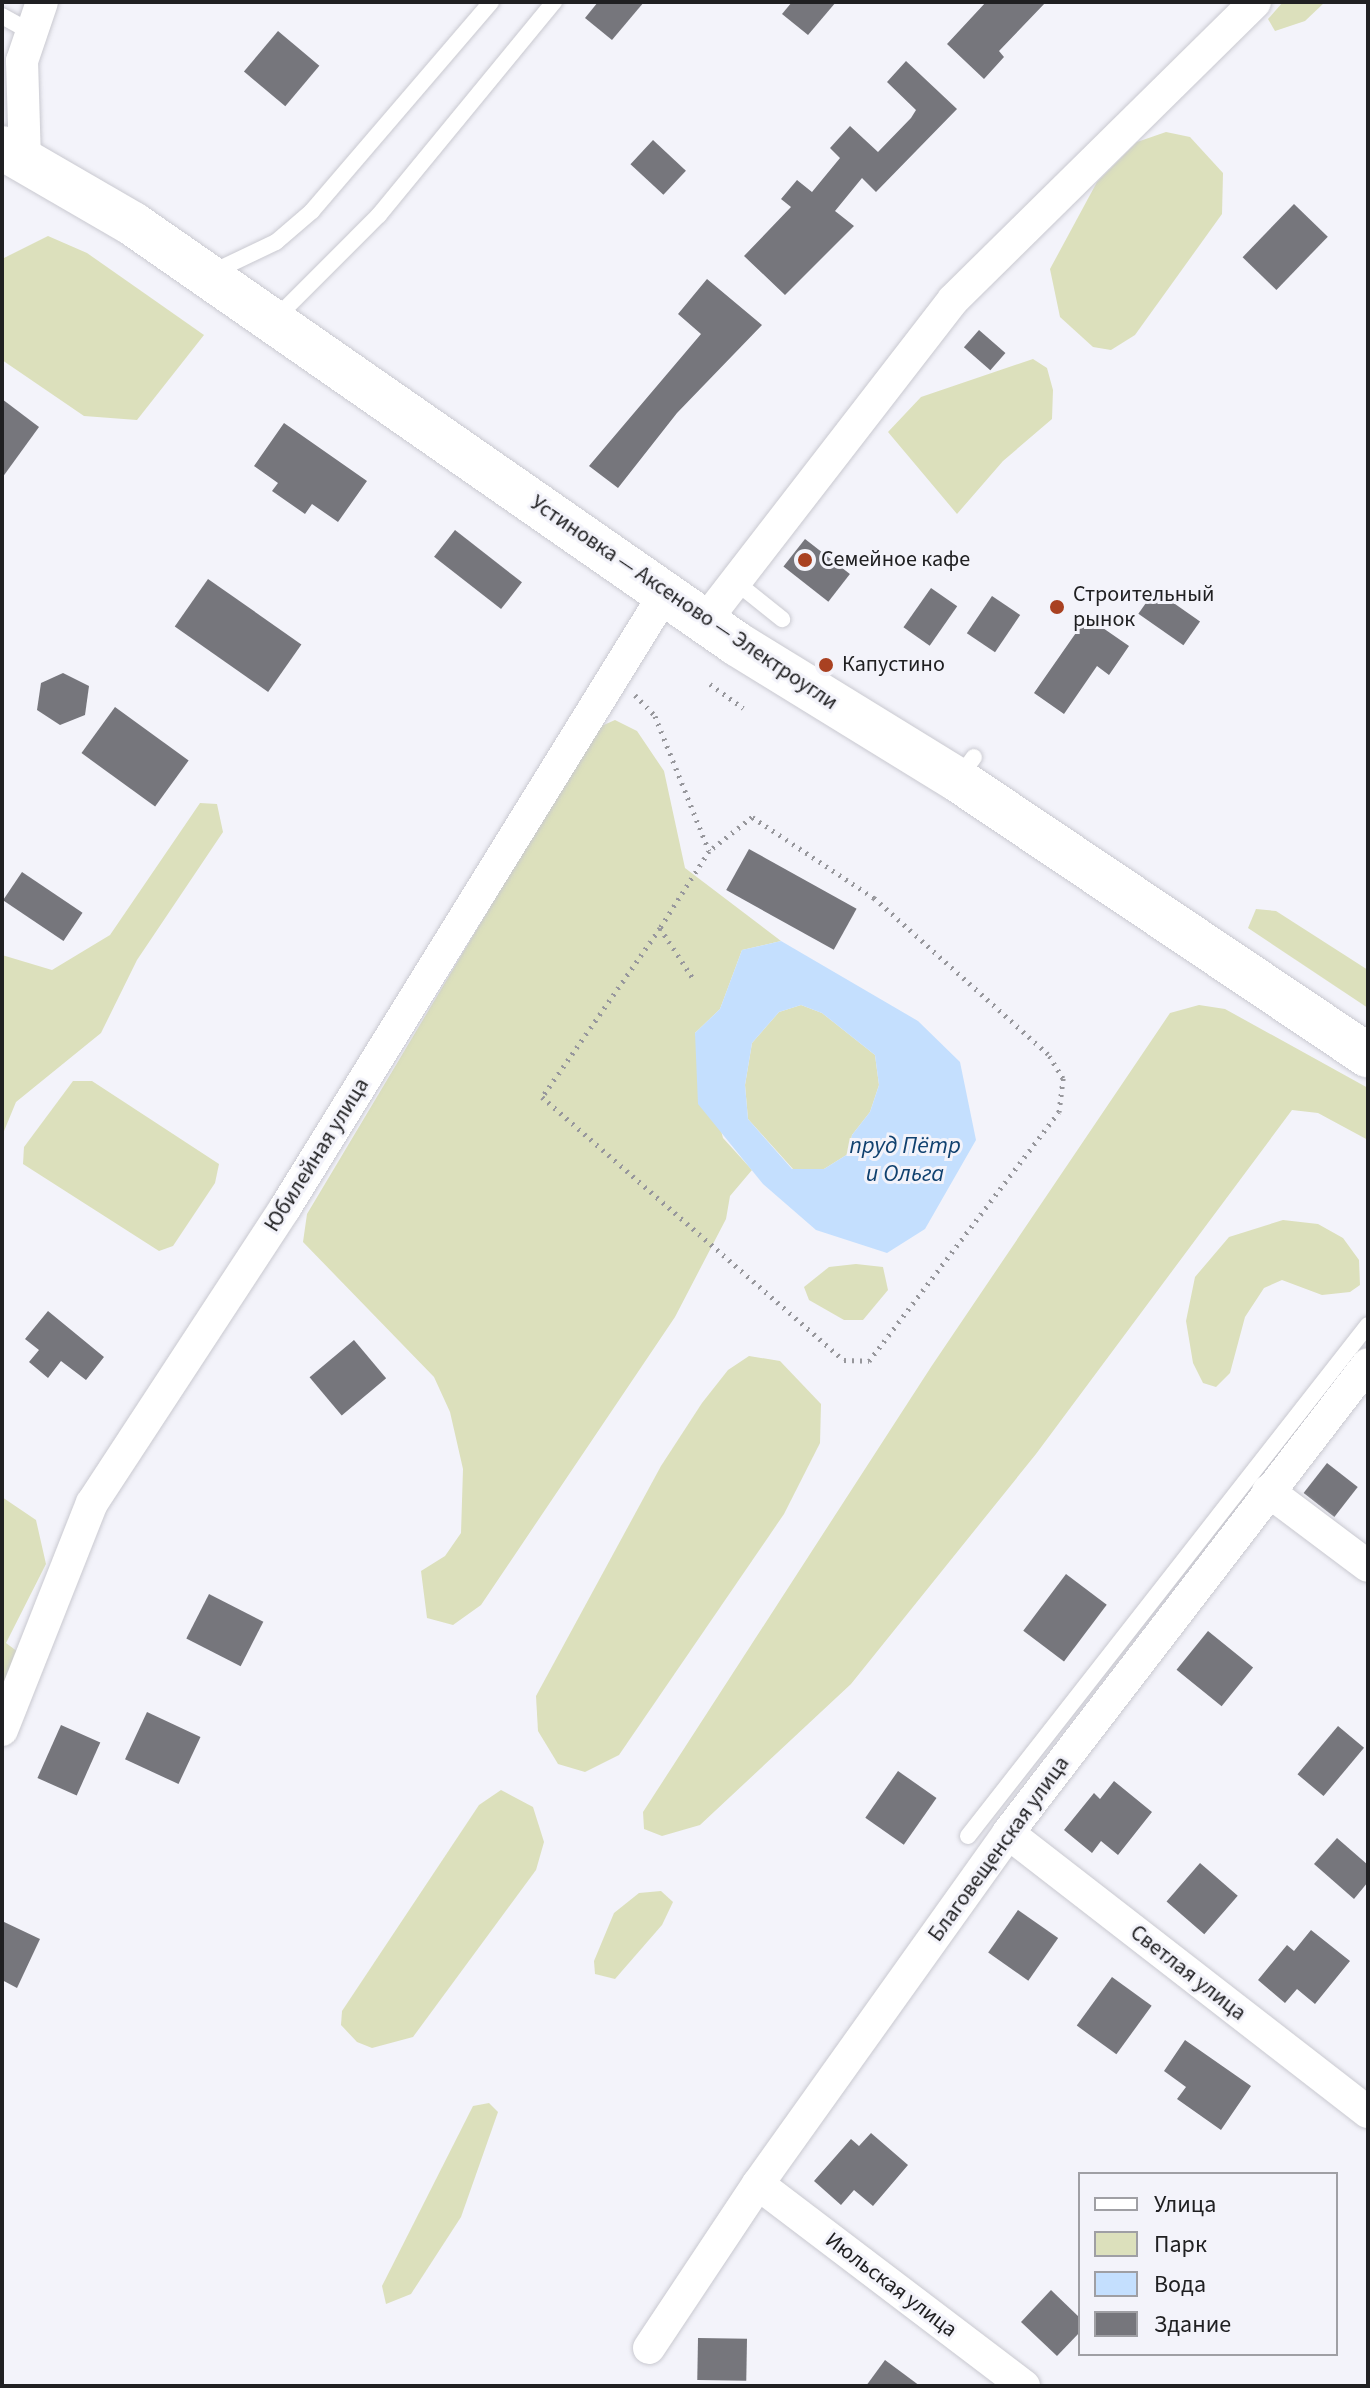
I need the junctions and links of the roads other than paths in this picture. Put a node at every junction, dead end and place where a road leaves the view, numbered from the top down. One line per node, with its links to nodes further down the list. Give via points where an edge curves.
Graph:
1 (42, 2): 5 (street)
2 (491, 2): 7 (lane, via 312,211 276,242)
3 (554, 2): 8 (lane, via 379,215)
4 (1255, 2): 9 (street, via 953,300)
5 (15, 24): 6 (street)
6 (32, 169): 7 (main road, Устиновка — Аксеново — Электроугли)
7 (207, 275): 8 (main road, Устиновка — Аксеново — Электроугли)
8 (286, 340): 10 (main road, Устиновка — Аксеново — Электроугли)
9 (737, 583): 11 (lane); 12 (street)
10 (664, 595): 12 (main road, Устиновка — Аксеново — Электроугли); 18 (street, Юбилейная улица, via 285,1208 92,1503)
11 (782, 619)
12 (705, 621): 13 (main road, Устиновка — Аксеново — Электроугли, via 966,768)
13 (1368, 1055)
14 (1368, 1325): 20 (lane)
15 (1368, 1364): 16 (street, Благовещенская улица)
16 (1268, 1491): 17 (street); 19 (street, Благовещенская улица)
17 (1368, 1566)
18 (2, 1730)
19 (1008, 1833): 21 (street, Светлая улица); 22 (street, Благовещенская улица)
20 (968, 1836)
21 (1368, 2112)
22 (758, 2184): 23 (street, Благовещенская улица); 24 (street, Июльская улица)
23 (649, 2348)
24 (1024, 2386)

